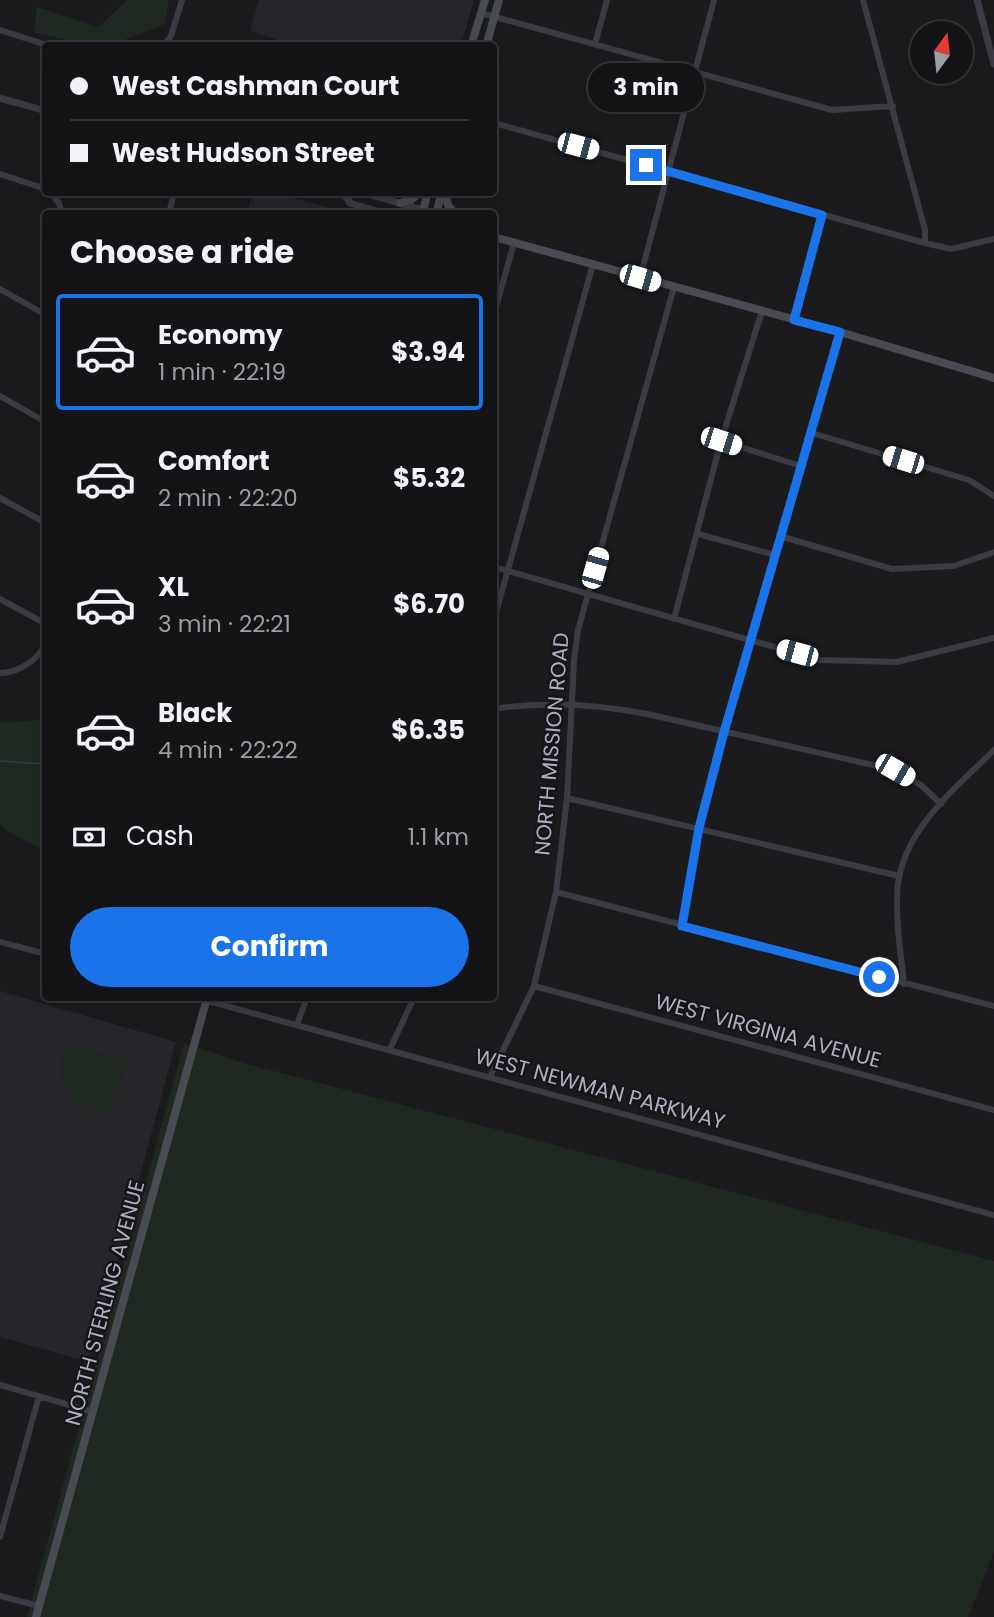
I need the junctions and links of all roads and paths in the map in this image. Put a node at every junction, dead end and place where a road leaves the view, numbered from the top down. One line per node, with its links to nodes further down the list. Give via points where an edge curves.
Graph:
1 (182, 0): 11 (street)
2 (485, 0): 8 (main road)
3 (499, 0): 9 (main road)
4 (607, 0): 15 (street)
5 (715, 0): 17 (street)
6 (863, 0): 19 (street)
7 (977, 0): 16 (street)
8 (481, 13): 9 (street); 12 (main road)
9 (494, 16): 13 (main road); 15 (street)
10 (0, 30): 14 (street)
11 (166, 42)
12 (472, 42)
13 (487, 42)
14 (42, 43)
15 (595, 44): 17 (street)
16 (994, 64)
17 (695, 72): 19 (street, via 832,110); 22 (street)
18 (0, 98): 20 (street)
19 (893, 106): 35 (street)
20 (42, 110)
21 (497, 124): 22 (street)
22 (669, 171): 31 (street); 37 (street)
23 (0, 174): 24 (street)
24 (42, 189)
25 (345, 196): 29 (street, via 350,203)
26 (375, 196): 28 (street)
27 (416, 196): 28 (main road)
28 (400, 203): 30 (street)
29 (373, 210)
30 (418, 210)
31 (822, 215): 35 (street); 43 (street)
32 (497, 238): 34 (main road)
33 (994, 239): 35 (street, via 951,249)
34 (514, 243): 36 (main road); 40 (street)
35 (925, 243)
36 (593, 264): 37 (main road); 59 (street)
37 (640, 278): 38 (main road)
38 (674, 288): 41 (main road); 60 (street, NORTH MISSION ROAD)
39 (0, 289): 42 (street)
40 (497, 303)
41 (762, 311): 43 (main road); 49 (street)
42 (42, 314)
43 (794, 320): 44 (main road)
44 (840, 332): 45 (main road); 48 (street)
45 (994, 378)
46 (0, 396): 47 (street)
47 (42, 420)
48 (812, 433): 50 (street); 51 (street, via 969,480)
49 (721, 441): 50 (street); 54 (street)
50 (801, 466): 55 (street)
51 (994, 496)
52 (0, 499): 53 (street)
53 (42, 521)
54 (698, 534): 57 (street); 63 (street)
55 (780, 536): 56 (street, via 892,569 954,566); 57 (street)
56 (994, 552)
57 (775, 555): 66 (street)
58 (497, 568): 59 (street)
59 (508, 571): 60 (street); 62 (street)
60 (588, 595): 63 (street); 69 (street, NORTH MISSION ROAD, via 578,630)
61 (0, 599): 64 (street)
62 (497, 610)
63 (674, 619): 66 (street)
64 (42, 622)
65 (994, 638): 66 (street, via 897,663 820,660)
66 (752, 641): 71 (street)
67 (42, 649): 68 (street, via 28,665)
68 (0, 673)
69 (572, 704): 70 (street); 71 (street, via 621,709); 73 (street, NORTH MISSION ROAD)
70 (497, 709)
71 (724, 732): 74 (street, via 895,770); 75 (street)
72 (994, 750): 74 (street)
73 (567, 798): 75 (street); 77 (street, NORTH MISSION ROAD)
74 (941, 804): 76 (street, via 908,846)
75 (699, 828): 76 (street); 78 (street)
76 (899, 876): 81 (street)
77 (556, 892): 78 (street); 82 (street, NORTH MISSION ROAD)
78 (682, 926): 81 (street)
79 (0, 942): 80 (street)
80 (42, 953)
81 (904, 984): 87 (street)
82 (534, 986): 90 (street, NORTH MISSION ROAD); 91 (street, WEST VIRGINIA AVENUE)
83 (203, 1001): 95 (main road, NORTH STERLING AVENUE)
84 (215, 1001): 88 (street, WEST NEWMAN PARKWAY)
85 (306, 1001): 88 (street)
86 (413, 1001): 89 (street)
87 (994, 1006)
88 (297, 1024): 89 (street, WEST NEWMAN PARKWAY)
89 (390, 1049): 90 (street, WEST NEWMAN PARKWAY)
90 (490, 1077): 92 (street, WEST NEWMAN PARKWAY)
91 (994, 1110)
92 (994, 1216)
93 (0, 1385): 94 (street)
94 (39, 1396): 95 (street); 96 (street)
95 (93, 1412): 98 (main road, NORTH STERLING AVENUE)
96 (0, 1537)
97 (0, 1596): 98 (street)
98 (39, 1606): 99 (main road, NORTH STERLING AVENUE)
99 (36, 1617)

